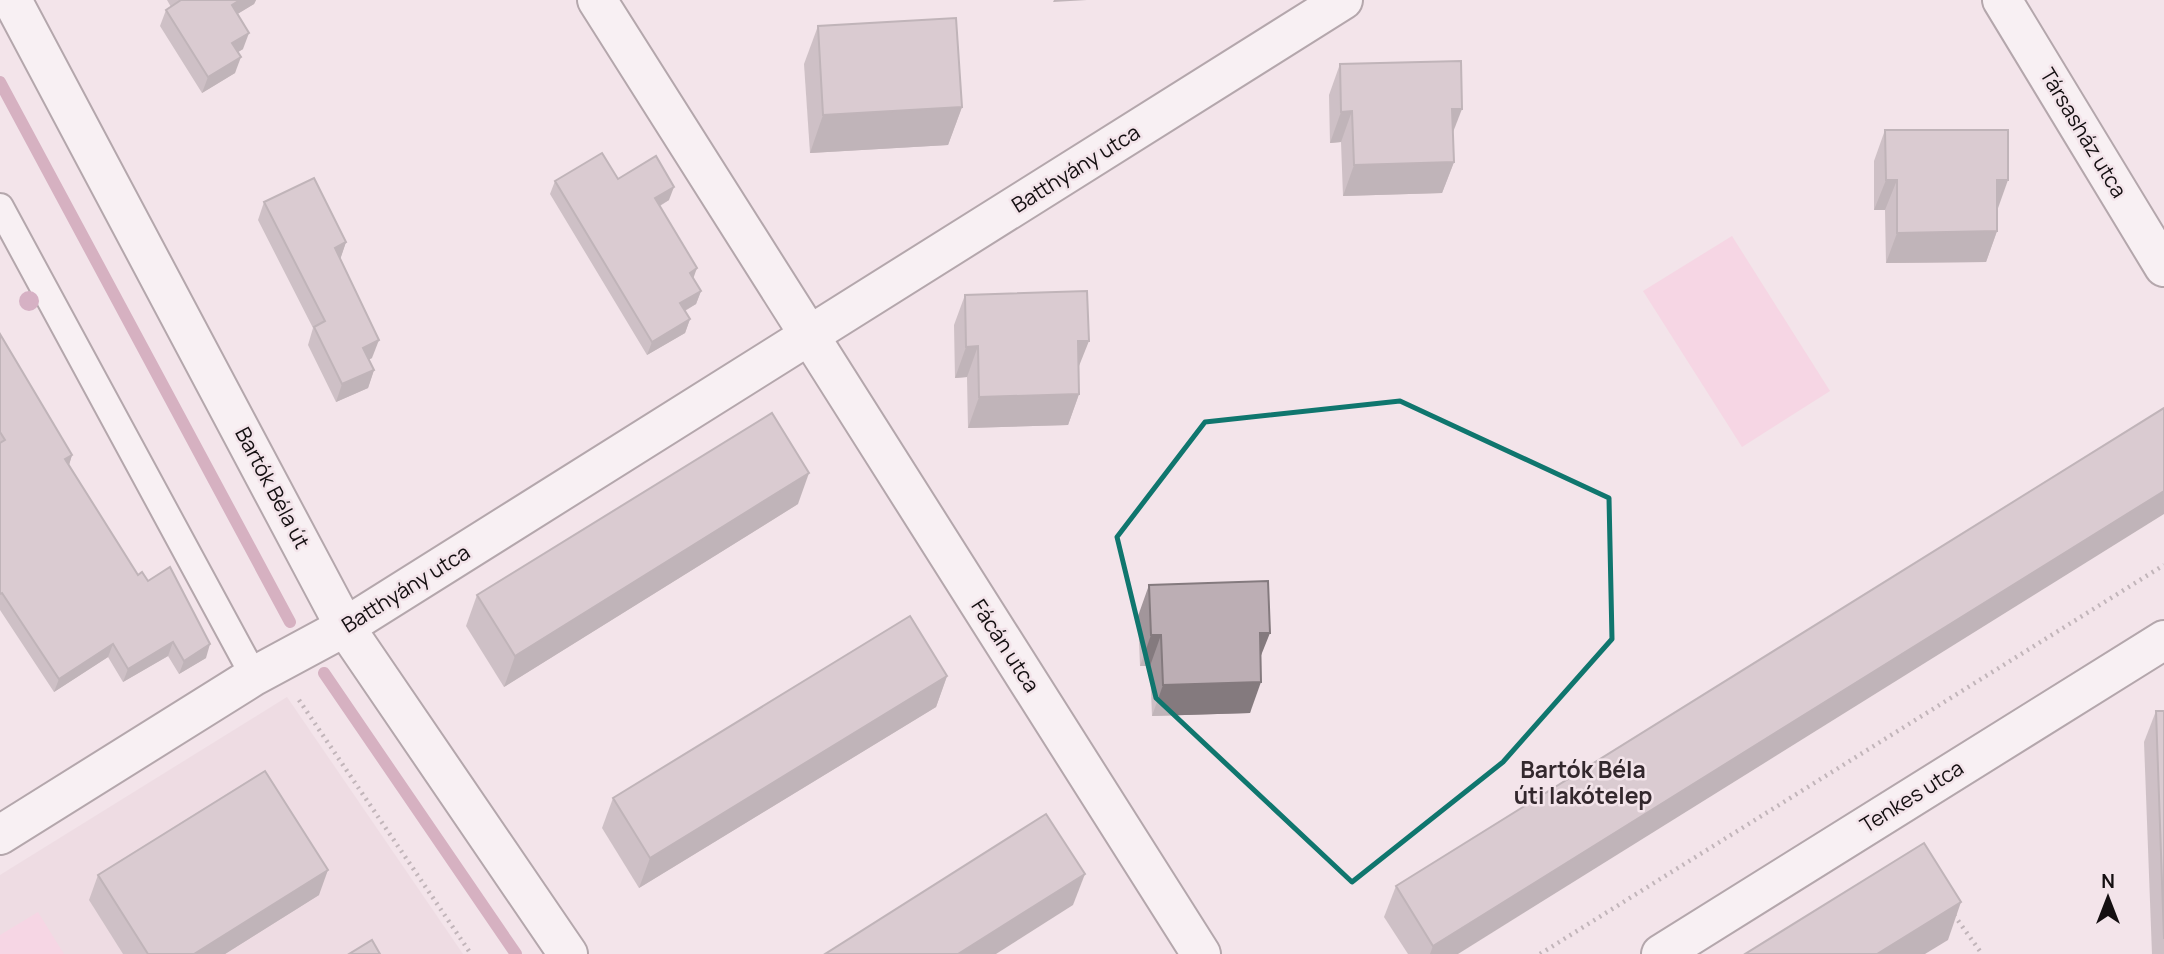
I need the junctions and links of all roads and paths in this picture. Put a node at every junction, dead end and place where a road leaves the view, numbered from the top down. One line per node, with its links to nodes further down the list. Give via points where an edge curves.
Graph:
1 (12, 0): 9 (street, Bartók Béla út)
2 (597, 0): 7 (street)
3 (1343, 0): 7 (street, Batthyány utca)
4 (2002, 0): 6 (street, Társasház utca)
5 (0, 208): 11 (lane)
6 (2164, 267)
7 (809, 337): 9 (street, Batthyány utca); 16 (street, Fácán utca)
8 (2164, 565): 17 (path)
9 (345, 627): 11 (street, Batthyány utca); 15 (street, Bartók Béla út)
10 (2164, 640): 18 (street, Tenkes utca)
11 (254, 676): 12 (street, Batthyány utca); 14 (path, via 294,692)
12 (0, 835)
13 (1949, 909): 19 (path)
14 (471, 954)
15 (568, 954)
16 (1201, 954)
17 (1540, 954)
18 (1661, 954)
19 (1982, 954)

